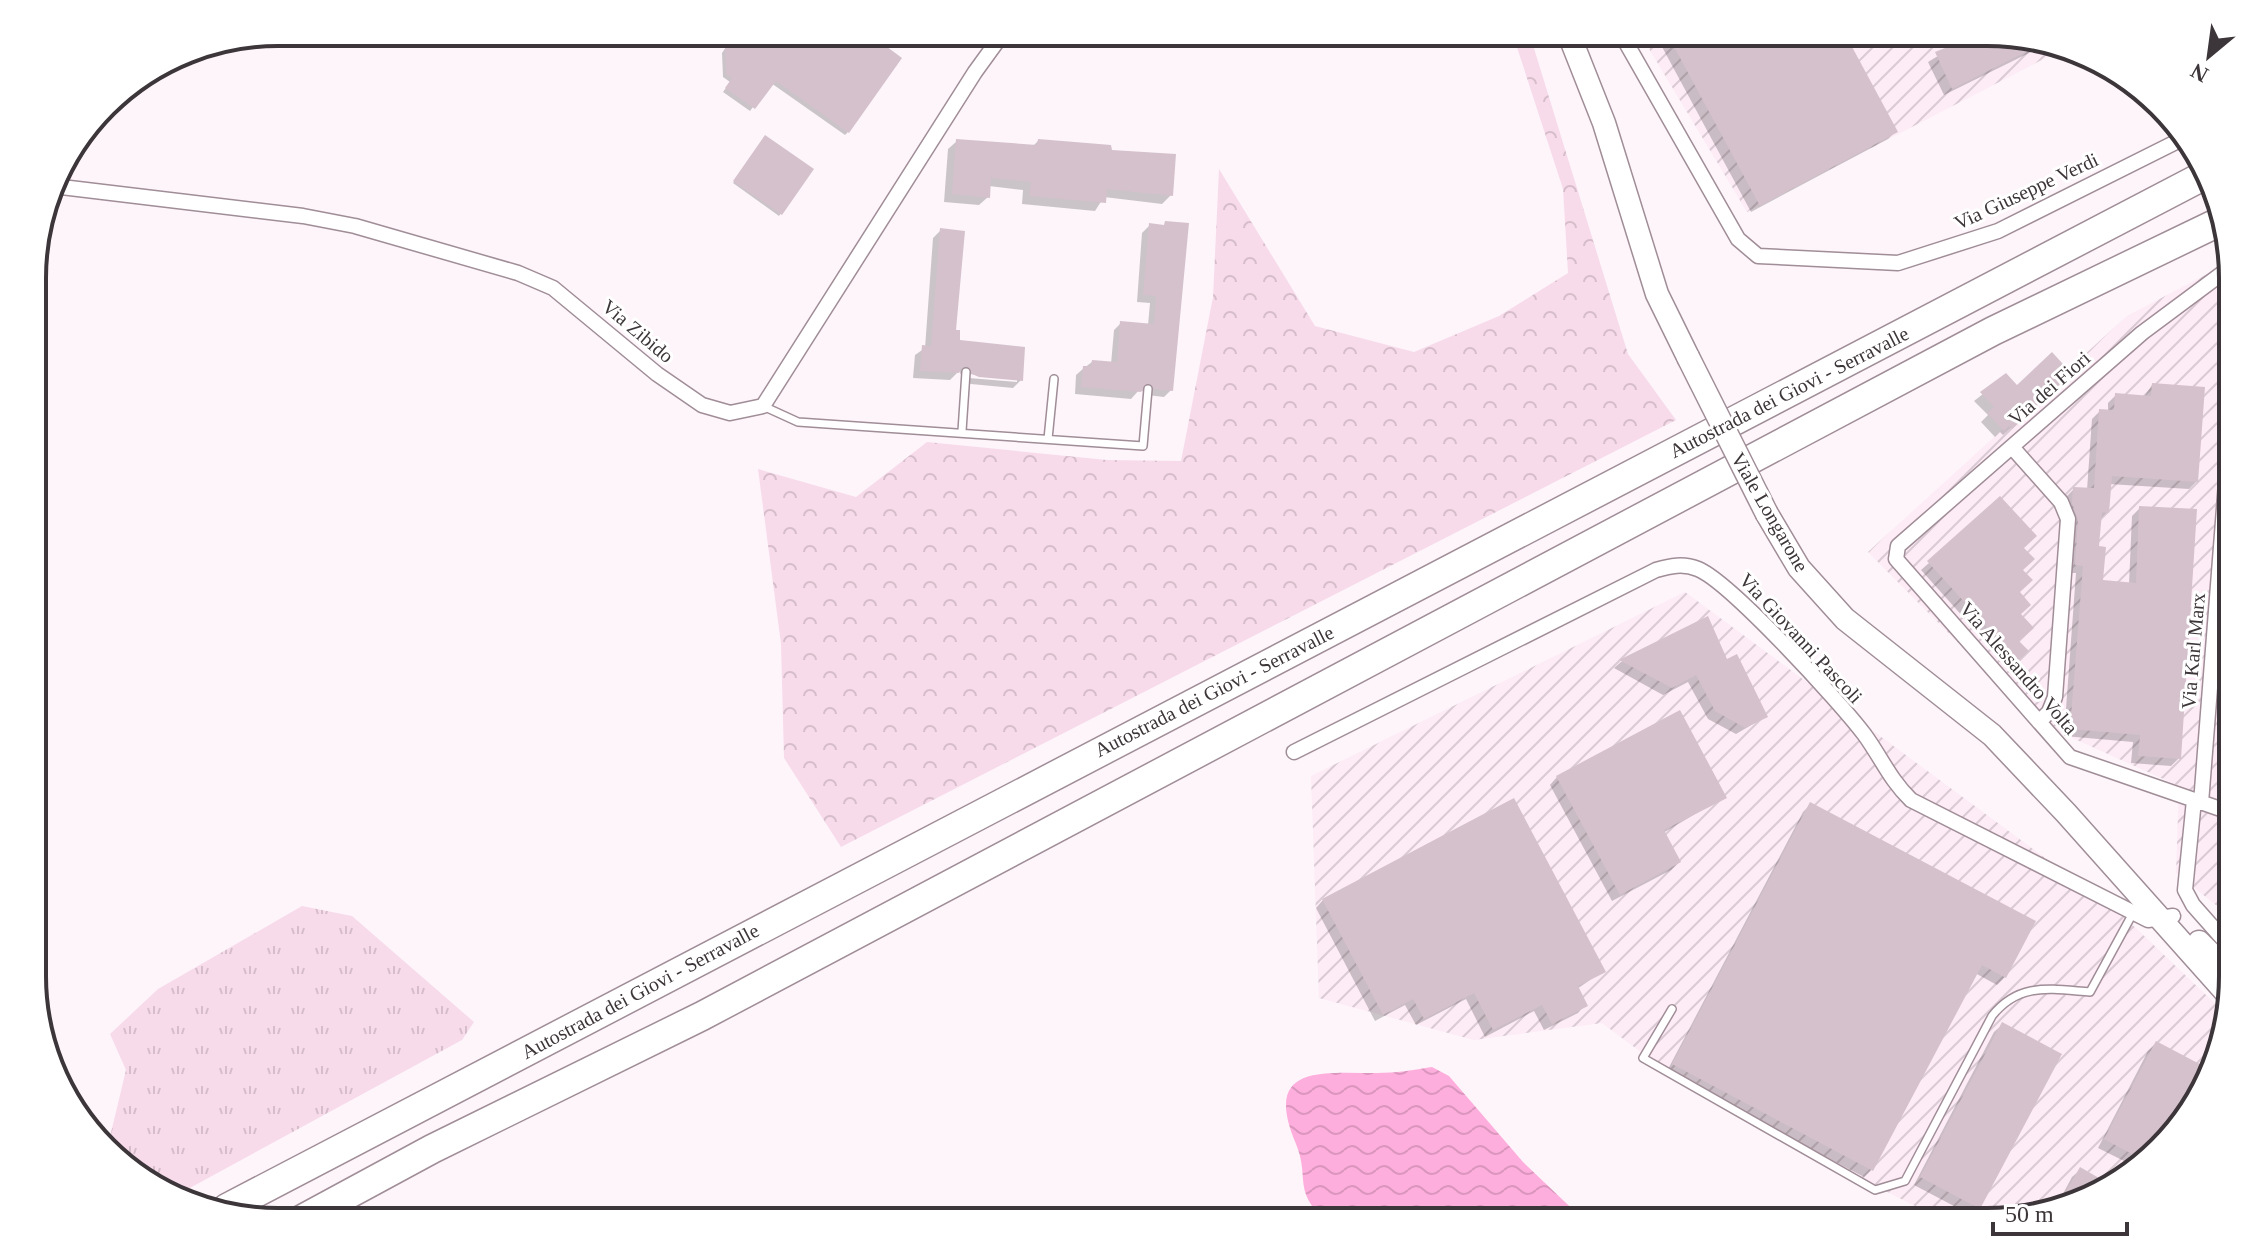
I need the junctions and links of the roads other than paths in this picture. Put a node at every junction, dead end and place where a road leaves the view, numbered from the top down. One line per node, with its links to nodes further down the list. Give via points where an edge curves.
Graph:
1 (994, 46): 12 (street)
2 (1574, 46): 23 (main road, Viale Longarone, bridge, via 1604,123 1657,294 1799,568 1845,619 1992,735)
3 (1628, 46): 4 (street, Via Giuseppe Verdi, via 1738,239 1758,256 1898,263 1922,258 2025,219)
4 (2175, 143)
5 (2196, 179): 28 (highway, Autostrada dei Giovi - Serravalle)
6 (65, 187): 12 (street, Via Zibido, via 303,216 518,273 553,288 702,405 730,413)
7 (2213, 225): 29 (highway, Autostrada dei Giovi - Serravalle, via 1993,331 702,1016)
8 (2219, 276): 15 (street, Via dei Fiori, via 2142,333)
9 (966, 372): 13 (lane)
10 (1054, 379): 14 (lane)
11 (1148, 389): 14 (lane, via 1143,446)
12 (763, 406): 13 (lane, via 798,422)
13 (962, 431): 14 (lane)
14 (1048, 439)
15 (2012, 447): 16 (street, Via dei Fiori); 18 (street, via 2061,502 2068,519 2055,697)
16 (1898, 546): 18 (street, Via Alessandro Volta, via 1896,559)
17 (2219, 553): 20 (street, Via Karl Marx)
18 (2039, 722): 20 (street, Via Alessandro Volta, via 2078,762)
19 (1294, 752): 22 (street, Via Giovanni Pascoli, via 1656,570 1680,565 1723,584 1864,734 1911,800)
20 (2197, 802): 21 (street, Via Alessandro Volta); 24 (street, via 2185,890)
21 (2219, 809)
22 (2133, 913): 23 (street, Via Giovanni Pascoli, via 2148,920); 27 (lane, via 2090,992 2030,990 2005,1000 1905,1181 1890,1188 1875,1190 1643,1058)
23 (2167, 918): 25 (main road, Viale Longarone); 26 (main road, Viale Longarone)
24 (2219, 934)
25 (2219, 964)
26 (2219, 983)
27 (1672, 1009)
28 (236, 1204)
29 (323, 1208)

